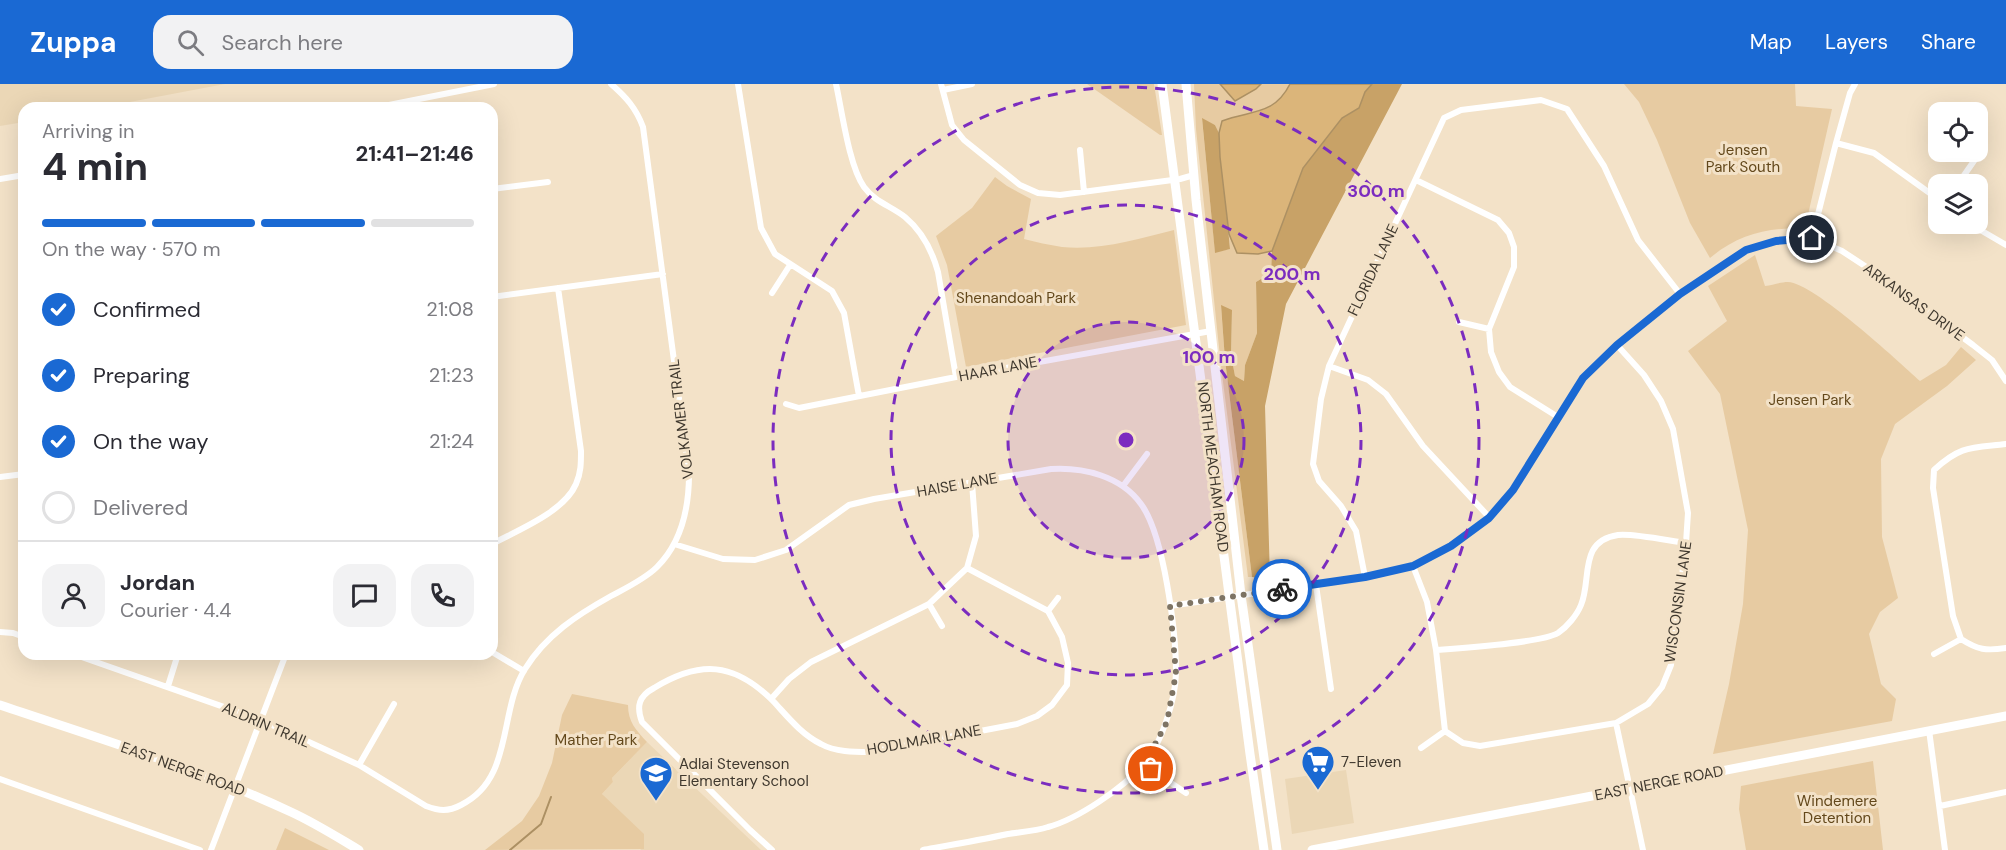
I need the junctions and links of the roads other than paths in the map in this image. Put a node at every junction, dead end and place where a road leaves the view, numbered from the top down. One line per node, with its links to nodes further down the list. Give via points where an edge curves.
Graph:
1 (494, 84): 10 (street)
2 (611, 84): 26 (street, VOLKAMER TRAIL, via 629,101 643,127)
3 (738, 84): 25 (street, via 761,228 775,254)
4 (837, 84): 37 (street, via 862,185 873,198 905,217 926,240 934,257)
5 (972, 84): 9 (street)
6 (1162, 84): 16 (main road, NORTH MEACHAM ROAD)
7 (1186, 84): 13 (main road, NORTH MEACHAM ROAD)
8 (1855, 84): 11 (street)
9 (942, 87): 20 (street, via 952,125 964,140 1020,185 1038,193)
10 (413, 102)
11 (1836, 143): 21 (street, via 1874,153); 23 (street)
12 (1080, 150): 20 (street)
13 (1194, 175): 16 (street); 33 (main road, NORTH MEACHAM ROAD)
14 (18, 176): 15 (street)
15 (0, 179)
16 (1175, 180): 20 (street); 34 (main road, NORTH MEACHAM ROAD)
17 (1416, 180): 29 (street, FLORIDA LANE, via 1444,118 1461,110 1541,100 1567,109 1604,166 1638,240); 32 (street, via 1498,220 1509,233 1515,248 1514,267); 36 (street, FLORIDA LANE)
18 (548, 182): 19 (street)
19 (498, 188)
20 (1084, 192)
21 (1928, 192)
22 (1985, 234): 24 (street)
23 (1812, 238): 29 (street, ARKANSAS DRIVE, via 1776,241 1746,250); 38 (street, ARKANSAS DRIVE, via 1842,251 1955,331 1992,360)
24 (2006, 245)
25 (790, 265): 28 (street); 39 (street, via 832,291 844,313)
26 (663, 274): 27 (street); 51 (street, VOLKAMER TRAIL, via 689,474 685,520)
27 (558, 288): 30 (street); 49 (street, via 581,469 564,500)
28 (772, 292)
29 (1680, 294): 35 (street, ARKANSAS DRIVE)
30 (498, 296)
31 (1459, 322): 32 (street)
32 (1489, 329): 41 (street, via 1491,352 1510,387)
33 (1211, 331): 34 (street, HAAR LANE); 56 (main road, NORTH MEACHAM ROAD)
34 (1196, 333): 37 (street, HAAR LANE); 57 (main road, NORTH MEACHAM ROAD)
35 (1617, 345): 41 (street, ARKANSAS DRIVE, via 1583,378); 50 (street, WISCONSIN LANE, via 1644,375 1661,401 1672,429 1688,513)
36 (1329, 366): 48 (street, via 1368,380 1386,394 1423,446); 54 (street, FLORIDA LANE, via 1313,464 1319,481 1356,531)
37 (956, 377): 39 (street, HAAR LANE)
38 (2006, 381)
39 (859, 396): 40 (street, HAAR LANE, via 799,408)
40 (786, 404)
41 (1558, 417): 48 (street, ARKANSAS DRIVE, via 1513,490)
42 (2006, 444): 65 (street, via 1965,449 1950,455 1934,470 1933,488 1953,616)
43 (1147, 454): 47 (street)
44 (18, 475): 45 (street)
45 (0, 477)
46 (972, 483): 47 (street, HAISE LANE, via 1073,468); 51 (street, HAISE LANE, via 849,505 786,549 755,560 723,559); 53 (street, via 976,536)
47 (1123, 486): 60 (street, HAISE LANE, via 1141,503 1155,531)
48 (1489, 518): 52 (street, ARKANSAS DRIVE, via 1451,546)
49 (498, 541)
50 (1686, 543): 67 (street, via 1620,535 1602,540 1589,557 1581,605 1557,633 1539,639); 81 (street, WISCONSIN LANE, via 1671,665 1662,687 1648,704)
51 (674, 544): 73 (street, VOLKAMER TRAIL, via 658,567 560,628)
52 (1413, 566): 54 (street, ARKANSAS DRIVE); 67 (street, via 1427,602)
53 (968, 568): 59 (street); 61 (street)
54 (1365, 577): 55 (street, ARKANSAS DRIVE)
55 (1316, 585): 56 (street, ARKANSAS DRIVE); 75 (street)
56 (1241, 595): 57 (street, ARKANSAS DRIVE); 100 (main road, NORTH MEACHAM ROAD)
57 (1229, 597): 60 (street, ARKANSAS DRIVE); 99 (main road, NORTH MEACHAM ROAD)
58 (1058, 598): 61 (street)
59 (929, 604): 62 (street); 76 (street, via 811,662)
60 (1170, 606): 86 (street, HAISE LANE, via 1176,673 1167,722)
61 (1048, 611): 76 (street, HODLMAIR LANE, via 1062,637 1068,663 1067,685 1037,717 1017,724 870,752 846,752 822,745 800,730)
62 (942, 626)
63 (0, 632): 64 (street)
64 (18, 635)
65 (1961, 639): 66 (street, via 1975,648); 68 (street)
66 (2006, 648)
67 (1436, 651): 83 (street)
68 (1934, 654)
69 (498, 656): 73 (street)
70 (91, 660): 74 (street, ALDRIN TRAIL)
71 (176, 660): 74 (street)
72 (284, 660): 80 (street)
73 (524, 671): 93 (street, VOLKAMER TRAIL, via 497,764 485,786)
74 (168, 686): 80 (street, ALDRIN TRAIL)
75 (1331, 689)
76 (771, 699): 97 (street, HODLMAIR LANE, via 746,679 704,669 687,671 644,693 638,706 642,722 649,730)
77 (394, 704): 85 (street)
78 (0, 705): 88 (main road, EAST NERGE ROAD)
79 (2006, 716): 82 (main road, EAST NERGE ROAD)
80 (261, 720): 85 (street, ALDRIN TRAIL); 88 (street)
81 (1616, 723): 83 (street, via 1480,746 1463,744); 89 (street)
82 (1929, 730): 89 (main road, EAST NERGE ROAD); 92 (street)
83 (1445, 731): 84 (street)
84 (1421, 748)
85 (359, 765): 93 (street, ALDRIN TRAIL, via 426,806 438,811)
86 (1144, 765): 91 (street); 98 (street, via 1095,806 1050,827)
87 (0, 779): 94 (street)
88 (236, 788): 95 (street); 96 (main road, EAST NERGE ROAD, via 299,816)
89 (1630, 788): 101 (main road, EAST NERGE ROAD); 102 (street)
90 (2006, 792): 92 (street)
91 (1186, 793)
92 (1940, 806): 103 (street)
93 (451, 810)
94 (200, 850)
95 (211, 850)
96 (359, 850)
97 (772, 850)
98 (923, 850)
99 (1264, 850)
100 (1277, 850)
101 (1312, 850)
102 (1643, 850)
103 (1945, 850)

